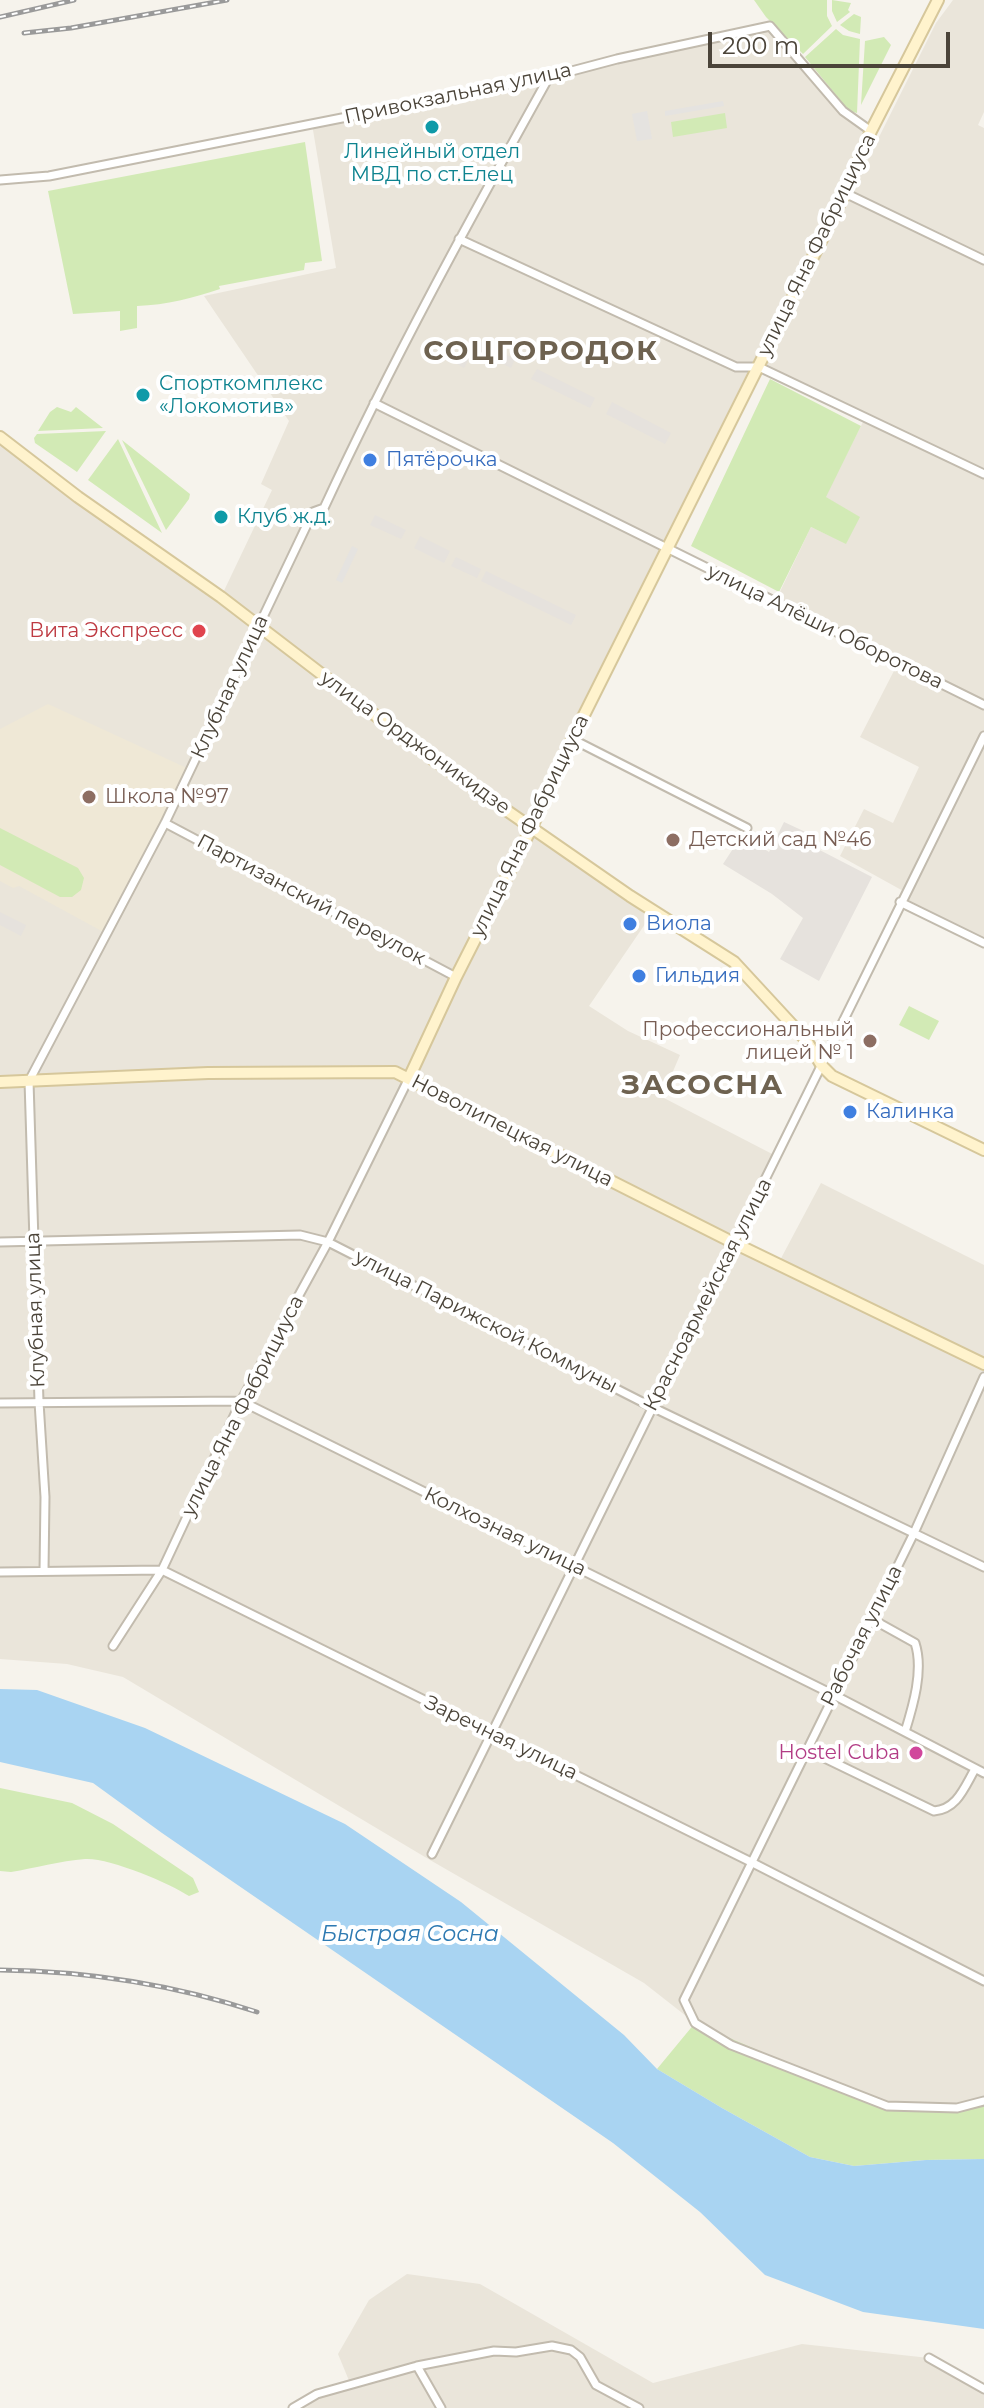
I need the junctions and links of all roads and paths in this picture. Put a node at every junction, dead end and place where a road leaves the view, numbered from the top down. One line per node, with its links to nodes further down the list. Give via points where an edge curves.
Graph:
1 (938, 0): 3 (street, улица Яна Фабрициуса)
2 (549, 77): 3 (street, Привокзальная улица, via 770,26 843,111); 4 (street, Привокзальная улица, via 49,176); 6 (street, Клубная улица)
3 (871, 131): 5 (street, улица Яна Фабрициуса)
4 (0, 180)
5 (845, 193): 7 (street); 8 (street, улица Яна Фабрициуса)
6 (459, 239): 8 (street, via 736,367); 9 (street, Клубная улица)
7 (984, 260)
8 (759, 367): 11 (street); 12 (street, улица Яна Фабрициуса)
9 (374, 403): 12 (street, улица Алёши Оборотова); 13 (street, Клубная улица, via 324,508 313,512)
10 (0, 437): 13 (street, улица Орджоникидзе)
11 (984, 474)
12 (667, 549): 14 (street, улица Алёши Оборотова); 16 (street, улица Яна Фабрициуса)
13 (258, 626): 17 (street, Клубная улица); 19 (street, улица Орджоникидзе)
14 (984, 705)
15 (984, 736): 20 (street, Красноармейская улица)
16 (572, 739): 18 (street); 19 (street, улица Яна Фабрициуса)
17 (165, 823): 22 (street, Партизанский переулок); 25 (street, Клубная улица)
18 (747, 828)
19 (531, 829): 22 (street, улица Яна Фабрициуса); 23 (street, улица Орджоникидзе, via 734,962 806,1040)
20 (900, 902): 21 (street); 23 (street, Красноармейская улица)
21 (984, 943)
22 (456, 977): 24 (street, улица Яна Фабрициуса)
23 (822, 1066): 27 (street, улица Орджоникидзе, via 849,1085); 31 (street, Красноармейская улица)
24 (409, 1078): 25 (street, Новолипецкая улица, via 395,1072 208,1073); 30 (street, улица Яна Фабрициуса); 31 (street, Новолипецкая улица)
25 (29, 1081): 26 (street, Новолипецкая улица); 29 (street, Клубная улица)
26 (0, 1082)
27 (984, 1150)
28 (0, 1242): 29 (street, улица Парижской Коммуны)
29 (33, 1242): 30 (street, улица Парижской Коммуны, via 300,1235); 35 (street, Клубная улица)
30 (328, 1242): 34 (street, улица Яна Фабрициуса); 37 (street, улица Парижской Коммуны)
31 (734, 1243): 32 (street, Новолипецкая улица); 37 (street, Красноармейская улица)
32 (984, 1364)
33 (984, 1377): 38 (street, Рабочая улица)
34 (241, 1401): 35 (street, Колхозная улица); 39 (street, Колхозная улица); 41 (street, улица Яна Фабрициуса)
35 (39, 1402): 36 (street, Колхозная улица); 42 (street, Клубная улица)
36 (0, 1403)
37 (652, 1407): 38 (street, улица Парижской Коммуны); 39 (street, Красноармейская улица)
38 (914, 1533): 40 (street, улица Парижской Коммуны); 44 (street, Рабочая улица)
39 (576, 1567): 46 (street, Колхозная улица); 48 (street, Красноармейская улица)
40 (984, 1567)
41 (162, 1570): 42 (street, Заречная улица); 45 (street, улица Яна Фабрициуса); 48 (street, Заречная улица)
42 (44, 1571): 43 (street, Заречная улица)
43 (0, 1572)
44 (870, 1618): 46 (street, Рабочая улица); 47 (street, via 915,1643 914,1704)
45 (113, 1646)
46 (832, 1694): 47 (street, Колхозная улица); 49 (street, Рабочая улица)
47 (905, 1732): 50 (street, Колхозная улица)
48 (494, 1735): 52 (street, Красноармейская улица); 53 (street, Заречная улица)
49 (806, 1749): 50 (street, via 934,1811 946,1810 957,1800); 53 (street, Рабочая улица)
50 (975, 1769): 51 (street, Колхозная улица)
51 (984, 1773)
52 (432, 1854)
53 (751, 1862): 54 (street, Заречная улица); 55 (street, Рабочая улица, via 684,2000 695,2023 731,2045 887,2106 957,2108)
54 (984, 1981)
55 (984, 2101)
56 (929, 2358): 58 (street)
57 (417, 2366): 59 (street, via 328,2390); 60 (street); 61 (street, via 552,2346 571,2350 596,2385)
58 (984, 2389)
59 (293, 2408)
60 (441, 2408)
61 (639, 2408)

